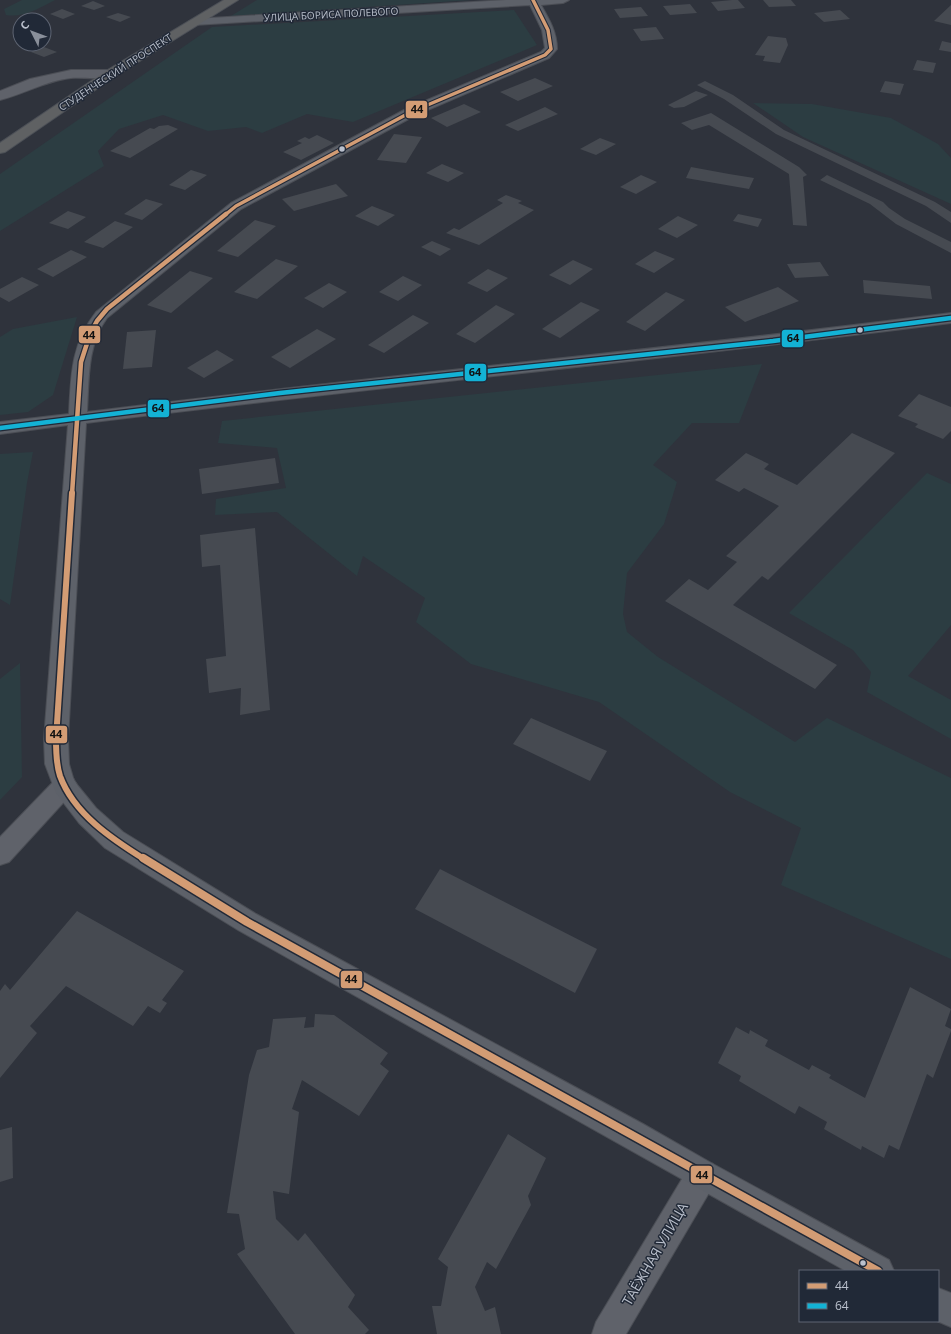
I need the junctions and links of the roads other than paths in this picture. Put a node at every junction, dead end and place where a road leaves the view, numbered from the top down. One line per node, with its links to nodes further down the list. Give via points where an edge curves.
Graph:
1 (232, 0): 4 (highway, СТУДЕНЧЕСКИЙ ПРОСПЕКТ)
2 (563, 0): 3 (main road, УЛИЦА БОРИСА ПОЛЕВОГО)
3 (534, 1): 4 (main road, УЛИЦА БОРИСА ПОЛЕВОГО); 9 (main road, via 552,37 551,49 545,55 411,112 236,206 107,309 96,320 87,337 81,362)
4 (194, 22): 5 (highway, СТУДЕНЧЕСКИЙ ПРОСПЕКТ)
5 (110, 74): 6 (street, via 71,74 34,82); 7 (highway, СТУДЕНЧЕСКИЙ ПРОСПЕКТ)
6 (0, 96)
7 (0, 149)
8 (951, 318): 9 (main road, via 765,342 280,393)
9 (77, 419): 10 (main road); 11 (main road, via 56,739 57,765)
10 (0, 428)
11 (64, 786): 12 (street); 13 (main road, via 93,821 114,840 230,913 633,1134)
12 (0, 854)
13 (702, 1175): 14 (main road); 17 (street, ТАЁЖНАЯ УЛИЦА)
14 (876, 1270)
15 (939, 1305): 16 (main road)
16 (951, 1311)
17 (608, 1334)

